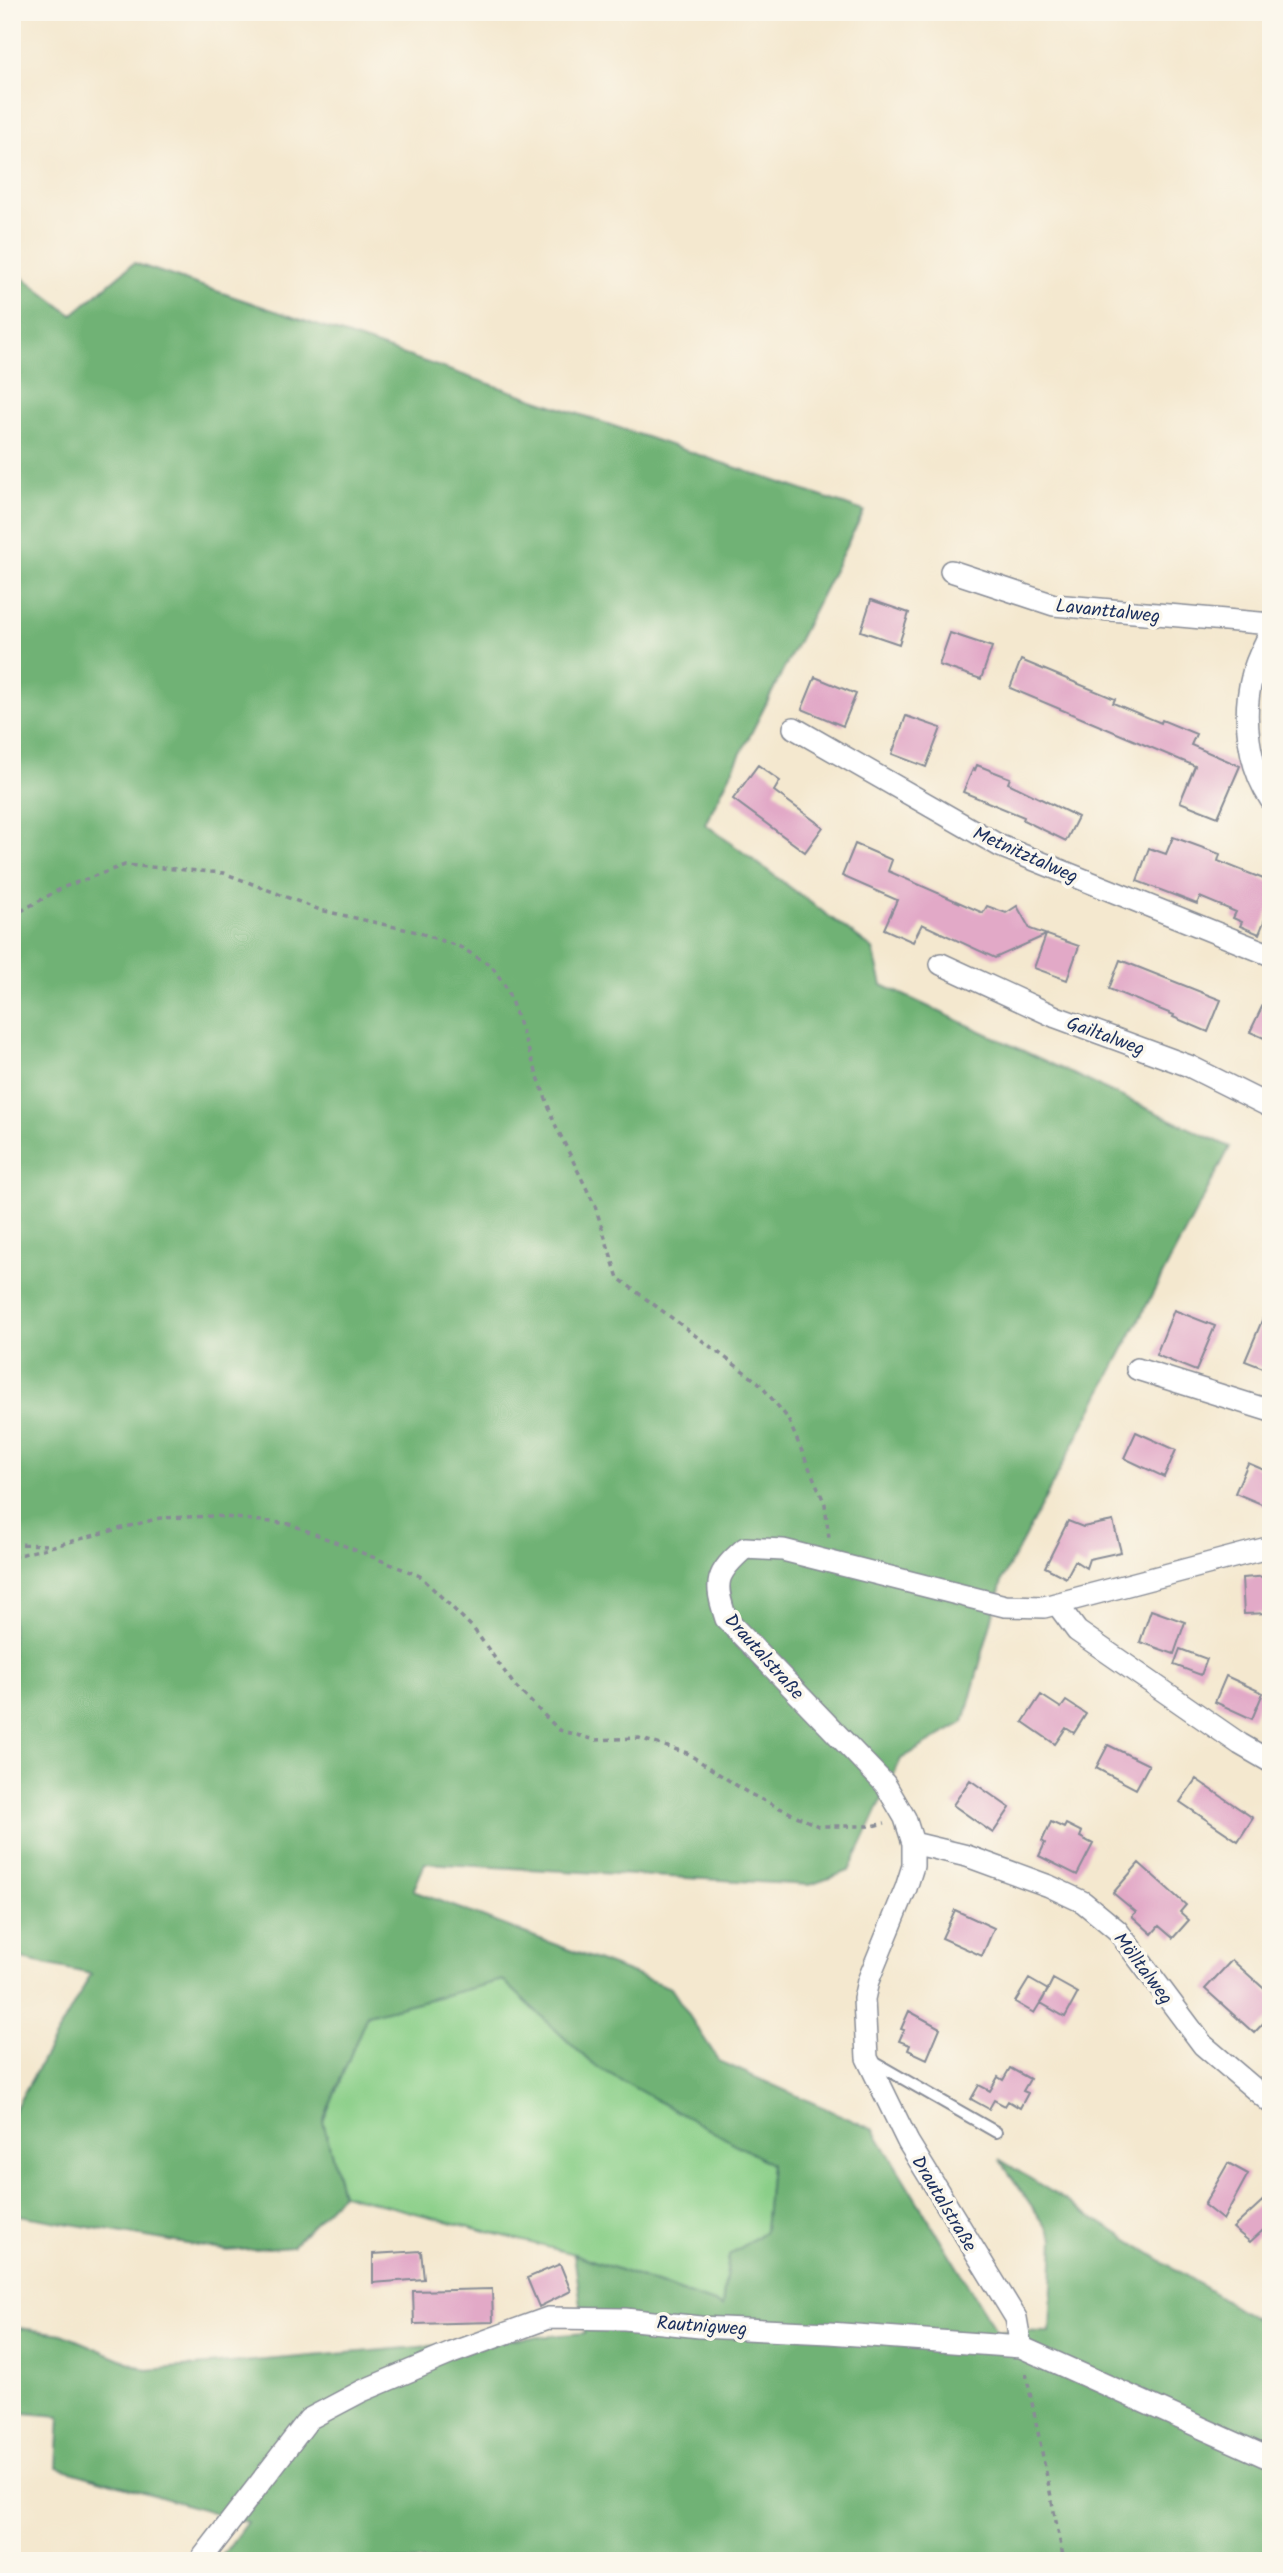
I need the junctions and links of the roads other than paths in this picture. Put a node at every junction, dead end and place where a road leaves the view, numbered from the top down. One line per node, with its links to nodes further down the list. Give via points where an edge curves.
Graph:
1 (951, 571): 2 (street, Lavanttalweg, via 1054,605)
2 (1271, 624)
3 (1271, 631): 5 (street, via 1252,677 1247,713 1251,751)
4 (794, 728): 6 (street, Metnitztalweg, via 1000,846)
5 (1271, 800)
6 (1271, 954)
7 (941, 964): 8 (street, Gailtalweg, via 1056,1017 1189,1066)
8 (1271, 1107)
9 (1137, 1369): 10 (street)
10 (1271, 1411)
11 (1271, 1547): 12 (street, Drautalstraße)
12 (1057, 1604): 13 (street, via 1077,1631); 14 (street, Drautalstraße, via 1004,1606 783,1550 745,1548 725,1565 717,1591 726,1619 885,1784)
13 (1271, 1762)
14 (913, 1843): 15 (street, Drautalstraße, via 913,1866 906,1888 868,1980 864,2008); 16 (street, Mölltalweg, via 967,1856 1083,1902 1117,1930 1203,2045)
15 (867, 2058): 17 (lane); 18 (street, Drautalstraße, via 908,2142 1016,2318)
16 (1271, 2103)
17 (996, 2132)
18 (1021, 2347): 19 (street, Rautnigweg); 20 (street, Rautnigweg, via 625,2319 548,2318 362,2391 309,2419)
19 (1271, 2459)
20 (200, 2561)

